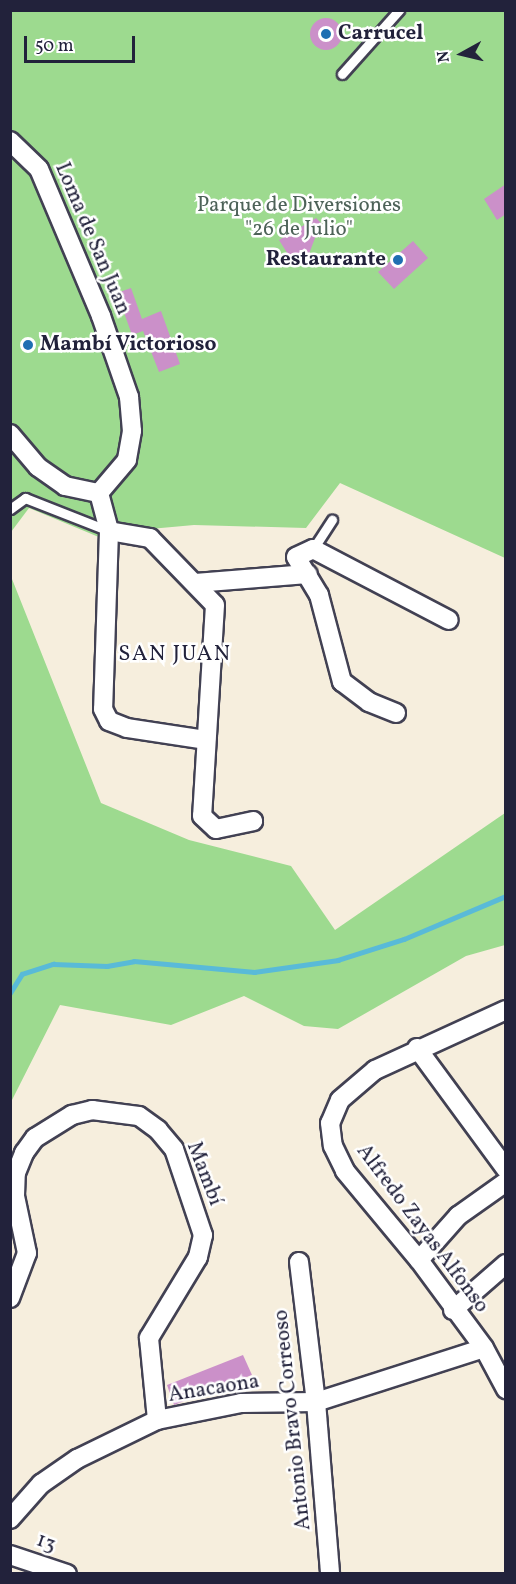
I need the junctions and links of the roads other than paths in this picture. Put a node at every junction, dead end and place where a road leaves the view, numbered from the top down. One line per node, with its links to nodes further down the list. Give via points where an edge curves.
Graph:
1 (399, 10): 2 (lane)
2 (342, 74)
3 (10, 141): 5 (street, Loma de San Juan, via 39,169 101,316 129,397 132,431 128,460)
4 (10, 434): 5 (street, via 38,467 65,486)
5 (99, 493): 8 (street)
6 (10, 509): 8 (lane, via 25,498)
7 (332, 520): 9 (lane)
8 (110, 531): 11 (street, via 150,538); 14 (street, via 103,709 110,721 127,728)
9 (313, 549): 10 (street, via 296,557); 12 (street)
10 (308, 574): 11 (street); 13 (street, via 319,595 342,682 369,702)
11 (195, 583): 14 (street, via 214,605)
12 (449, 620)
13 (396, 713)
14 (206, 740): 15 (street, via 202,816 207,825 216,829)
15 (253, 821)
16 (506, 1010): 17 (street, Alfredo Zayas Alfonso)
17 (417, 1048): 18 (street); 20 (street, Alfredo Zayas Alfonso, via 359,1083 340,1100 330,1123 333,1146 345,1171)
18 (506, 1169)
19 (506, 1182): 20 (street, via 458,1216)
20 (419, 1260): 24 (street, Alfredo Zayas Alfonso)
21 (299, 1262): 27 (street, Antonio Bravo Correoso)
22 (506, 1264): 24 (street)
23 (10, 1298): 28 (street, Mambí, via 27,1253 15,1196 16,1173 35,1138 72,1114 92,1110 139,1116 158,1130 174,1149 203,1235 198,1257 149,1338 148,1359)
24 (453, 1310): 25 (street, Alfredo Zayas Alfonso)
25 (484, 1348): 26 (street, Alfredo Zayas Alfonso); 27 (street, Anacaona)
26 (506, 1389)
27 (316, 1402): 28 (street, Anacaona, via 241,1403); 32 (street, Antonio Bravo Correoso)
28 (157, 1420): 29 (street, Anacaona, via 77,1459 41,1484)
29 (10, 1519)
30 (10, 1555): 31 (street, 13)
31 (67, 1574)
32 (330, 1574)

